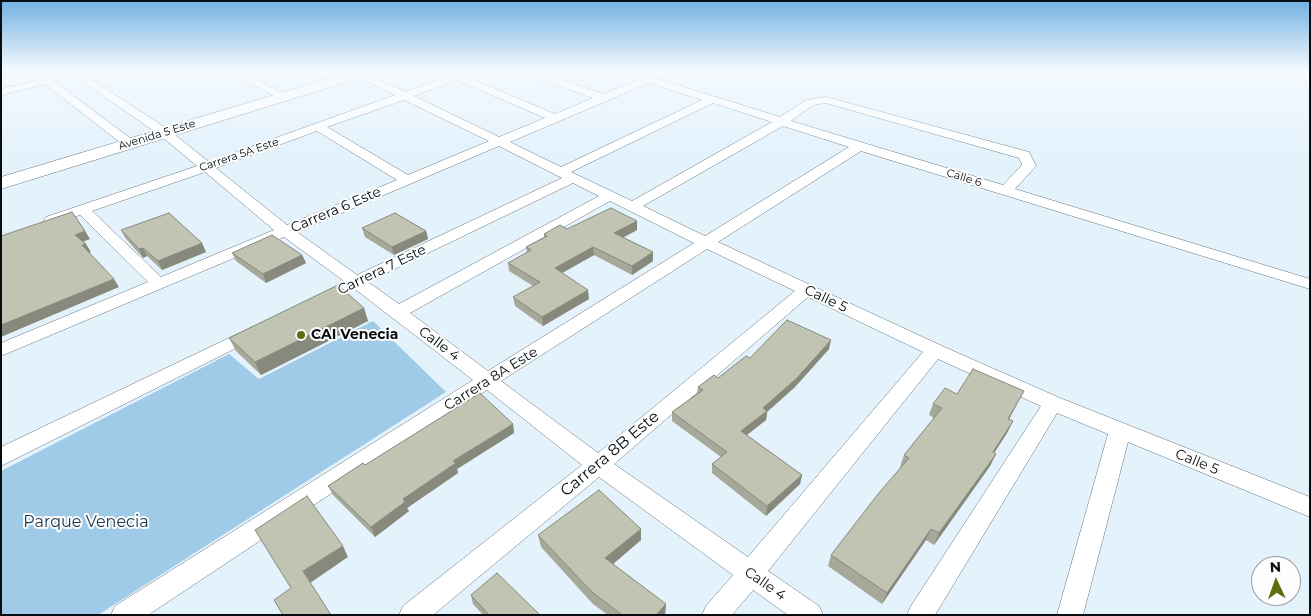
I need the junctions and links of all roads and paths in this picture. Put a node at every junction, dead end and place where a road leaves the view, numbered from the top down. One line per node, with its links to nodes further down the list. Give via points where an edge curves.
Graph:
1 (70, 99): 10 (street)
2 (87, 99): 10 (street)
3 (112, 99): 11 (street, Calle 4)
4 (275, 99): 16 (main road, Avenida 5 Este)
5 (394, 99): 15 (street, Carrera 5A Este)
6 (412, 99): 17 (street, Calle 5)
7 (510, 99): 13 (street)
8 (601, 99): 13 (street, Carrera 6 Este)
9 (713, 99): 14 (street, Calle 6); 21 (street, Carrera 7 Este)
10 (74, 102): 12 (street)
11 (127, 108): 12 (street); 16 (street, Calle 4)
12 (94, 117): 18 (street)
13 (555, 118): 17 (street, Carrera 6 Este)
14 (783, 121): 19 (street, Calle 6); 24 (street, via 810,102 826,100 1024,155 1029,166); 26 (street)
15 (318, 127): 20 (street, Carrera 5A Este); 22 (street)
16 (165, 133): 18 (main road, Avenida 5 Este); 20 (street, Calle 4)
17 (500, 142): 21 (street, Calle 5); 22 (street, Carrera 6 Este)
18 (130, 144): 23 (main road, Avenida 5 Este)
19 (859, 146): 24 (street, Calle 6); 30 (street, Carrera 8A Este)
20 (207, 167): 27 (street, Carrera 5A Este); 29 (street, Calle 4)
21 (569, 174): 25 (street, Calle 5); 31 (street, Carrera 7 Este)
22 (407, 180): 29 (street, Carrera 6 Este)
23 (1, 182)
24 (1006, 190): 33 (street, Calle 6)
25 (610, 195): 26 (street, Calle 5); 36 (street)
26 (633, 206): 30 (street, Calle 5)
27 (82, 209): 28 (street, Carrera 5A Este); 32 (street)
28 (37, 224)
29 (285, 231): 31 (street, Calle 4); 32 (street, Carrera 6 Este)
30 (707, 243): 34 (street, Calle 5); 40 (street, Carrera 8A Este)
31 (355, 282): 35 (street, Carrera 7 Este); 36 (street, Calle 4)
32 (159, 284): 38 (street, Carrera 6 Este)
33 (1310, 284)
34 (806, 290): 39 (street, Calle 5); 44 (street, Carrera 8B Este)
35 (328, 295)
36 (398, 312): 40 (street, Calle 4)
37 (266, 326): 43 (street)
38 (1, 350)
39 (935, 350): 41 (street, Calle 5); 46 (street)
40 (488, 380): 44 (street, Calle 4); 47 (street, Carrera 8A Este)
41 (1053, 402): 42 (street, Calle 5); 51 (street)
42 (1120, 430): 45 (street, Calle 5); 52 (street)
43 (1, 457)
44 (598, 465): 46 (street, Calle 4); 48 (street, Carrera 8B Este)
45 (1310, 507)
46 (750, 574): 49 (street); 50 (street, Calle 4)
47 (124, 615)
48 (412, 615)
49 (714, 615)
50 (810, 615)
51 (920, 615)
52 (1070, 615)

